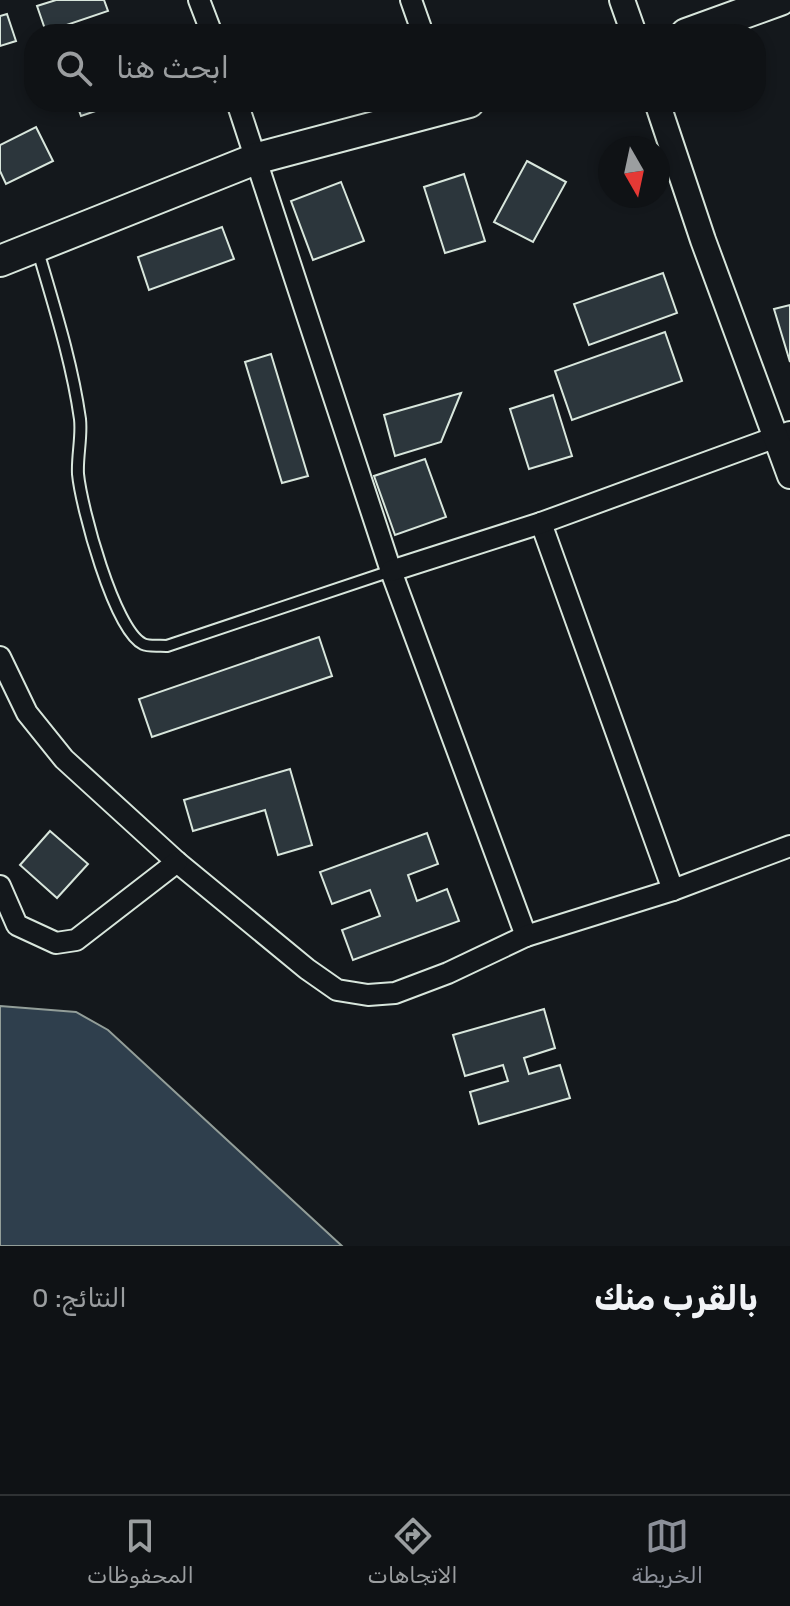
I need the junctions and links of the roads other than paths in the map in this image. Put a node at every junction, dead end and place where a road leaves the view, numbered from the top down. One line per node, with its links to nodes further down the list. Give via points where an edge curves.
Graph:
1 (199, 0): 5 (street)
2 (411, 0): 6 (street)
3 (622, 0): 7 (street)
4 (780, 0): 8 (main road)
5 (208, 24)
6 (419, 24)
7 (630, 24)
8 (714, 24)
9 (241, 112): 12 (street)
10 (425, 112): 12 (main road)
11 (660, 112): 15 (street, via 703,240)
12 (258, 158): 13 (main road); 18 (street)
13 (36, 245): 14 (main road); 18 (lane, via 80,421 78,474 85,516 130,633 144,645 167,646)
14 (0, 261)
15 (783, 435): 16 (street); 17 (street)
16 (790, 476)
17 (541, 523): 18 (street); 23 (street)
18 (391, 571): 24 (street)
19 (0, 657): 21 (street, via 27,713 64,759)
20 (790, 846): 23 (street)
21 (177, 862): 22 (street, via 76,940 37,937 17,925); 24 (street, via 337,990 395,993)
22 (0, 886)
23 (673, 890): 24 (street)
24 (526, 936)

